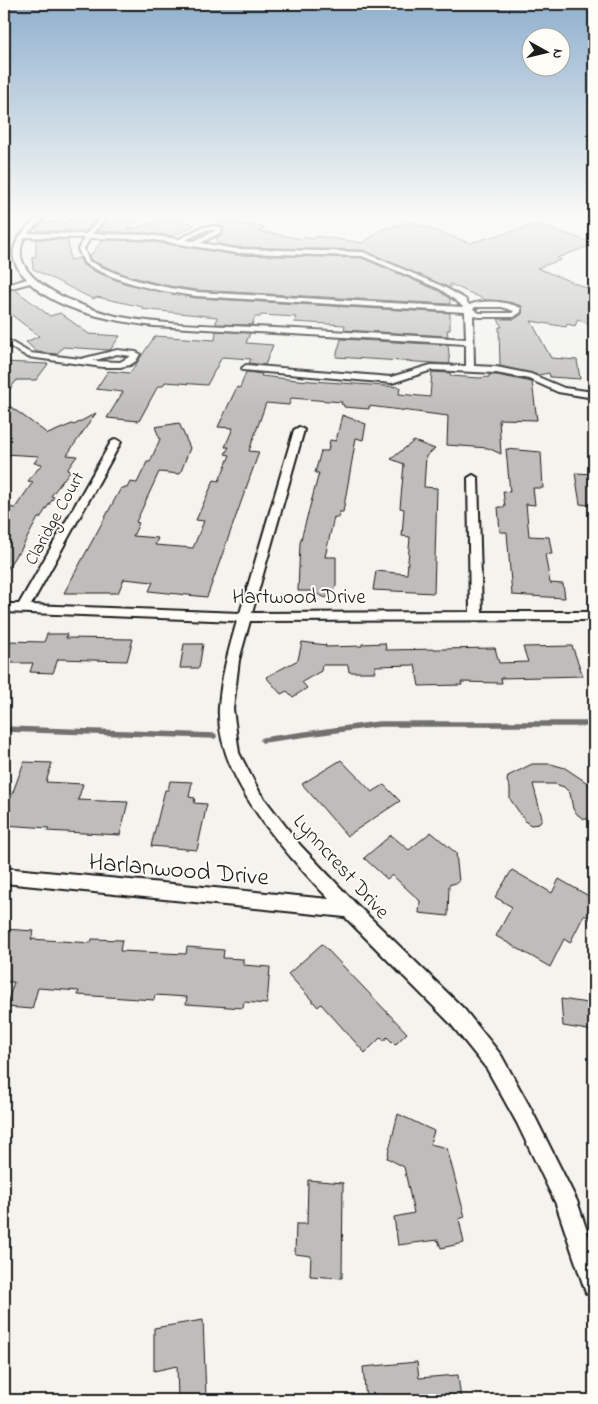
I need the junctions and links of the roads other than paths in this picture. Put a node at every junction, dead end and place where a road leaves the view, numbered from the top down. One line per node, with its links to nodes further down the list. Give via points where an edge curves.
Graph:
1 (27, 282): 5 (street)
2 (33, 282): 10 (street, via 48,294 82,308 123,319)
3 (130, 282): 7 (street, via 196,294)
4 (424, 282): 7 (street, via 452,294)
5 (4, 288)
6 (491, 305): 7 (street, via 474,305); 8 (street); 8 (street, via 518,310 514,315)
7 (469, 310): 8 (street, via 475,314); 10 (street)
8 (496, 315)
9 (4, 340): 11 (street, via 28,355)
10 (469, 342): 13 (street)
11 (81, 362): 11 (street, via 117,352 136,354 130,362 114,366)
12 (246, 368): 13 (street, via 392,380 431,367)
13 (470, 368): 14 (street, via 522,374 560,390)
14 (594, 395)
15 (299, 430): 20 (street, Lynncrest Drive)
16 (116, 442): 19 (street, Claridge Court)
17 (474, 478): 22 (street)
18 (4, 608): 19 (street, Hartwood Drive)
19 (22, 610): 20 (street, Hartwood Drive)
20 (244, 616): 22 (street, Hartwood Drive); 24 (street, Lynncrest Drive, via 232,660 226,709 232,753 255,798 294,850)
21 (594, 616): 22 (street, Hartwood Drive)
22 (476, 618)
23 (4, 876): 24 (street, Harlanwood Drive)
24 (349, 909): 25 (street, Lynncrest Drive, via 457,1016 494,1062 566,1201)
25 (594, 1285)

